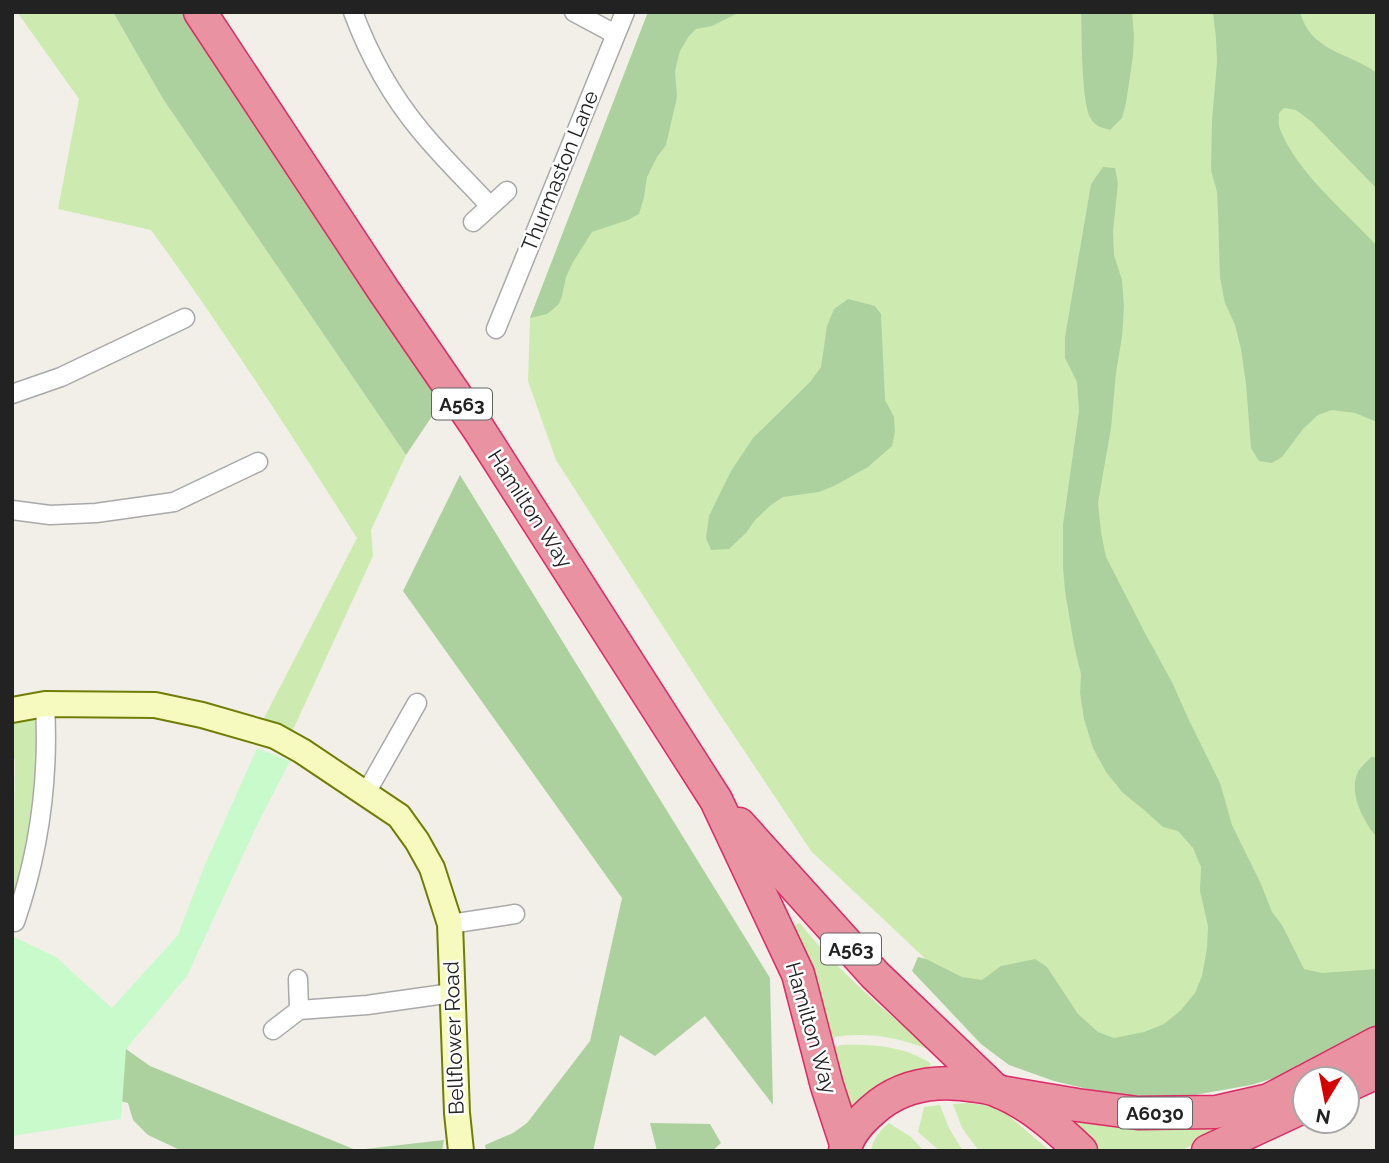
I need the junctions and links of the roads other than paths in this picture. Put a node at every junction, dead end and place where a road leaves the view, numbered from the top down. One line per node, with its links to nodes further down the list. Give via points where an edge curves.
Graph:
1 (200, 12): 18 (highway, Hamilton Way / A563, via 478,428)
2 (353, 12): 7 (street, via 372,57 400,103)
3 (574, 12): 5 (street)
4 (625, 12): 5 (street, Thurmaston Lane)
5 (615, 34): 10 (street, Thurmaston Lane)
6 (507, 191): 7 (street)
7 (490, 206): 8 (street)
8 (473, 222)
9 (185, 318): 11 (street, via 61,377)
10 (496, 330)
11 (12, 394)
12 (258, 461): 13 (street, via 174,502 50,516)
13 (12, 510)
14 (417, 703): 17 (street)
15 (45, 704): 16 (street, Bellflower Road); 17 (street, Bellflower Road, via 155,705 202,715 275,736); 20 (street, via 46,746 35,853)
16 (12, 710)
17 (366, 793): 21 (street, Bellflower Road, via 399,816 416,841 432,869)
18 (716, 800): 31 (highway, Hamilton Way / A563, via 875,975); 33 (highway, Hamilton Way / A563, via 799,974)
19 (515, 914): 21 (street)
20 (15, 922)
21 (450, 924): 23 (street, Bellflower Road)
22 (298, 979): 24 (street)
23 (452, 993): 24 (street); 34 (street, Bellflower Road)
24 (299, 1010): 25 (street)
25 (273, 1030)
26 (1377, 1043): 27 (highway, A6030)
27 (1335, 1065)
28 (1377, 1072): 29 (highway)
29 (1361, 1079)
30 (1291, 1088): 31 (highway, A6030, via 1269,1100 1216,1112 1138,1114)
31 (997, 1090): 33 (highway, A563, via 952,1082 916,1085 869,1113); 35 (highway, A563, via 1052,1124)
32 (1291, 1112): 36 (highway, A6030)
33 (846, 1147)
34 (461, 1151)
35 (1081, 1151)
36 (1208, 1151)

